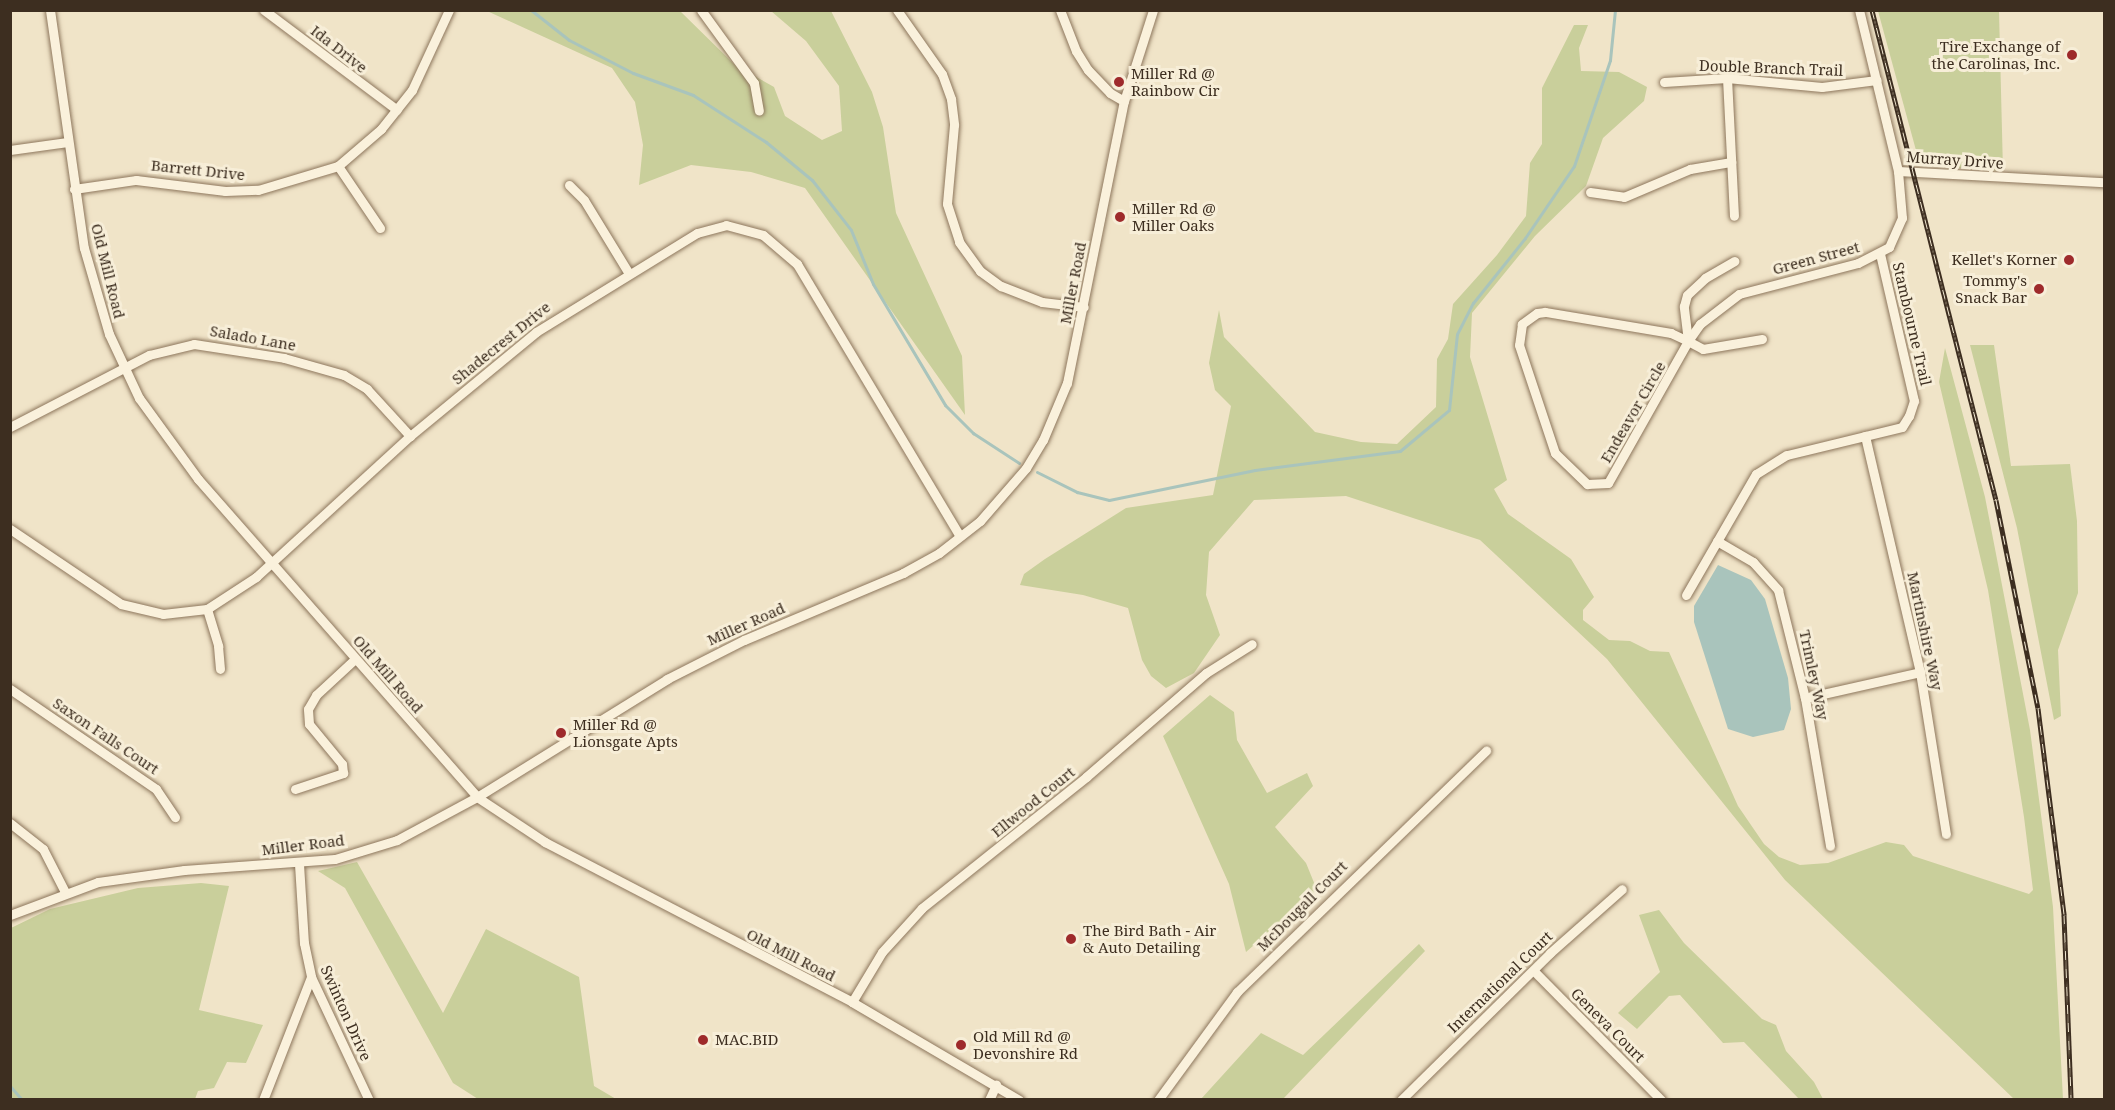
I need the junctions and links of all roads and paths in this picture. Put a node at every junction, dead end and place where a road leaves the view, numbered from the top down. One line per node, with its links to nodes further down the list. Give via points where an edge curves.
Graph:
1 (50, 10): 15 (street, Old Mill Road)
2 (264, 10): 13 (street, Ida Drive)
3 (449, 10): 13 (street, Barrett Drive, via 420,76)
4 (701, 10): 14 (street, via 754,83)
5 (897, 10): 29 (street, via 942,74 951,99 954,125 947,204 959,242 981,271 1001,286 1042,303)
6 (1060, 10): 12 (street, via 1088,70)
7 (1154, 10): 12 (street, Miller Road)
8 (1859, 10): 10 (street, Murray Drive)
9 (1727, 78): 10 (street, Double Branch Trail, via 1822,87); 11 (street, Double Branch Trail); 17 (street)
10 (1877, 80): 19 (street, Murray Drive)
11 (1664, 81)
12 (1124, 101): 29 (street, Miller Road)
13 (397, 110): 18 (street, Barrett Drive)
14 (759, 111)
15 (67, 142): 16 (street); 22 (street, Old Mill Road)
16 (10, 150)
17 (1731, 162): 23 (street, via 1690,169 1624,197); 24 (street)
18 (338, 166): 22 (street, Barrett Drive, via 299,181 258,190 225,191 136,180); 25 (street)
19 (1898, 171): 20 (street, Murray Drive); 26 (street, Green Street, via 1901,227)
20 (2104, 182)
21 (569, 185): 28 (street, via 584,200)
22 (74, 189): 32 (street, Old Mill Road, via 94,291)
23 (1590, 192)
24 (1734, 216)
25 (380, 228)
26 (1880, 254): 31 (street, Green Street, via 1739,294 1700,324); 35 (street, Stambourne Trail, via 1914,401 1902,427)
27 (1734, 261): 31 (street, via 1705,278 1687,295 1684,306)
28 (628, 272): 34 (street, Shadecrest Drive, via 536,332); 37 (street, Shadecrest Drive, via 697,233 718,226 749,228 779,245 804,274)
29 (1084, 308): 37 (street, Miller Road, via 1067,383 1043,440 1003,497)
30 (1762, 339): 31 (street, via 1716,350 1703,349)
31 (1688, 340): 31 (street, Endeavor Circle, via 1671,333 1545,312 1522,324 1519,345 1547,436 1564,466 1587,484 1608,483)
32 (124, 368): 33 (street, Salado Lane); 34 (street, Salado Lane, via 158,351 194,344 293,360 336,371 360,384); 39 (street, Old Mill Road, via 162,432)
33 (10, 427)
34 (411, 436): 39 (street, Shadecrest Drive)
35 (1865, 436): 38 (street, Stambourne Trail, via 1772,462 1751,482); 45 (street, Martinshire Way)
36 (10, 529): 41 (street, Shadecrest Drive, via 121,604 163,614)
37 (960, 536): 50 (street, Miller Road, via 903,573 687,668)
38 (1717, 541): 40 (street, Stambourne Trail); 47 (street, Trimley Way, via 1753,562 1778,590)
39 (270, 563): 41 (street, Shadecrest Drive); 43 (street, Old Mill Road)
40 (1686, 595)
41 (207, 609): 44 (street, via 218,645)
42 (1252, 644): 61 (street, Ellwood Court, via 1206,673 1086,777 922,908 882,952)
43 (355, 659): 49 (street, via 316,695 308,709 309,723 342,764 343,773); 50 (street, Old Mill Road)
44 (220, 669)
45 (1920, 672): 47 (street); 53 (street, Martinshire Way)
46 (10, 689): 51 (street, Saxon Falls Court, via 156,789)
47 (1805, 698): 54 (street, Trimley Way)
48 (1486, 751): 67 (street, McDougall Court, via 1237,992)
49 (295, 789)
50 (477, 797): 55 (street, Miller Road, via 381,846); 61 (street, Old Mill Road, via 508,821 631,890)
51 (175, 817)
52 (10, 824): 57 (street, via 43,849)
53 (1946, 834)
54 (1830, 846)
55 (298, 864): 57 (street, Miller Road, via 128,876); 60 (street, Swinton Drive, via 304,943)
56 (1622, 889): 59 (street, International Court)
57 (65, 892): 58 (street, Miller Road)
58 (10, 915)
59 (1534, 971): 68 (street, International Court); 69 (street, Geneva Court)
60 (311, 977): 63 (street); 64 (street, Swinton Drive)
61 (852, 1002): 62 (street, Old Mill Road)
62 (996, 1085): 65 (street); 66 (street, Old Mill Road)
63 (263, 1100)
64 (369, 1100)
65 (989, 1100)
66 (1019, 1100)
67 (1158, 1100)
68 (1401, 1100)
69 (1661, 1100)

